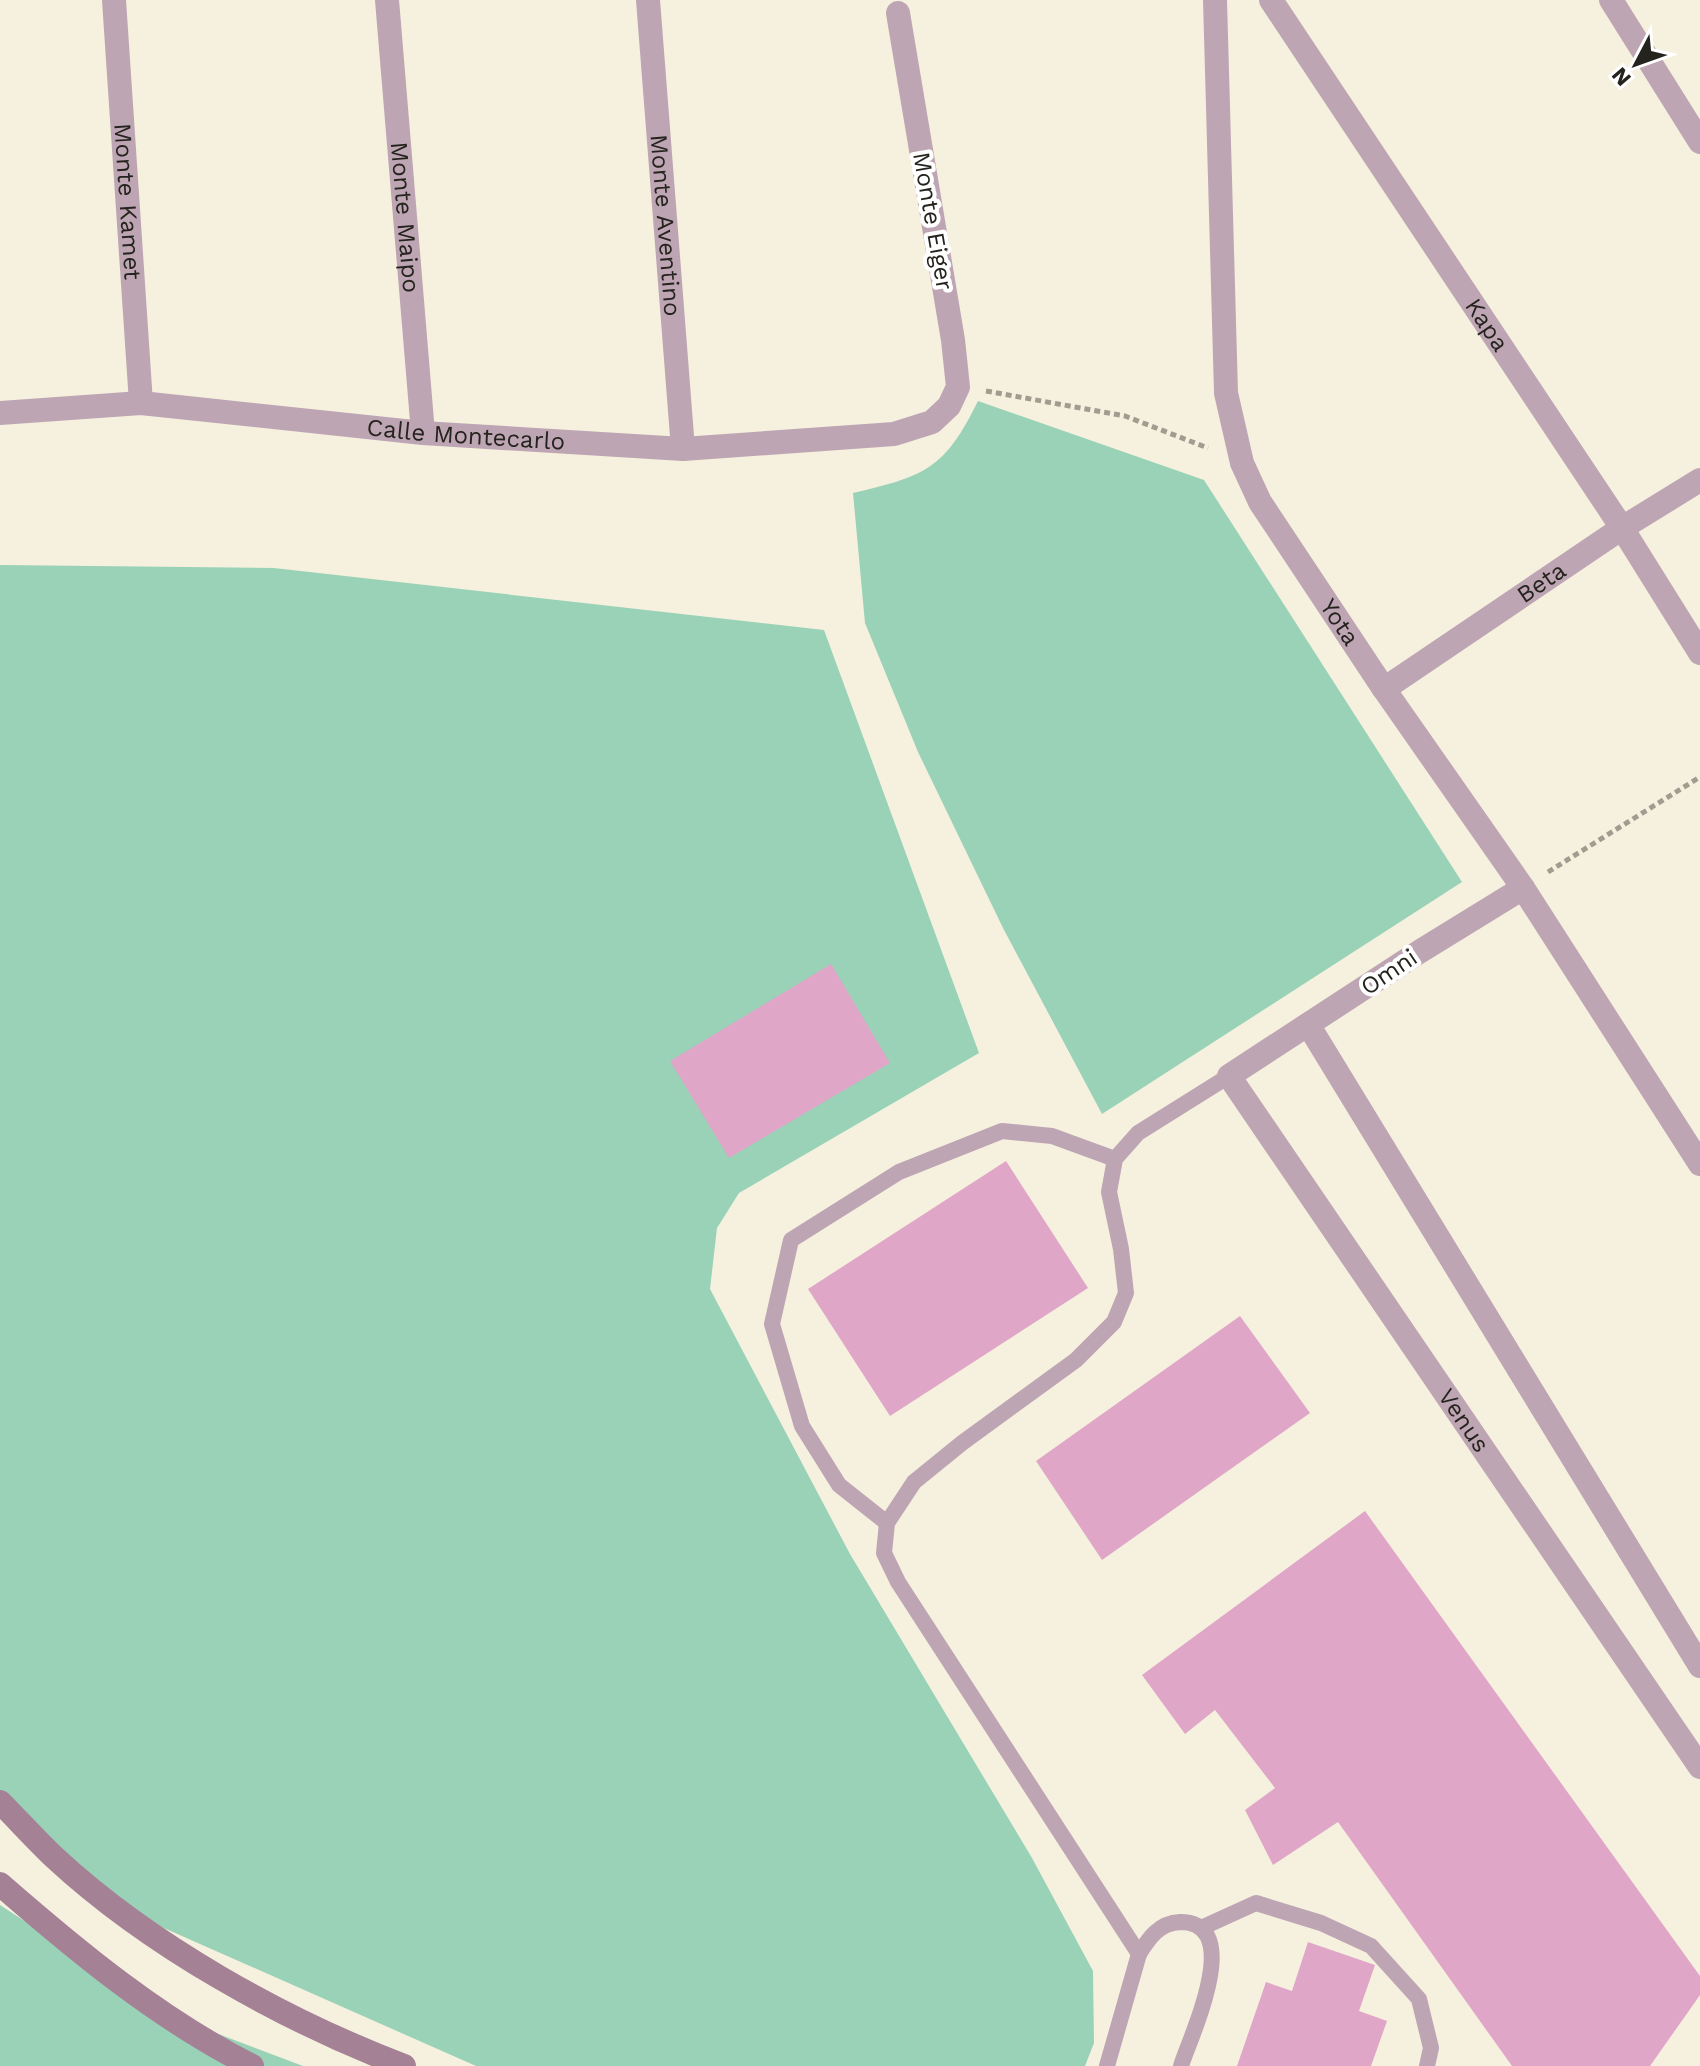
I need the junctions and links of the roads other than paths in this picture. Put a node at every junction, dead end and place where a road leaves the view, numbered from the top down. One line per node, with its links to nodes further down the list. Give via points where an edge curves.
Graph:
1 (114, 0): 9 (street, Monte Kamet)
2 (387, 0): 12 (street, Monte Maipo)
3 (648, 0): 13 (street, Monte Aventino)
4 (1215, 0): 17 (street, Yota, via 1226,393 1242,463 1260,502)
5 (1271, 0): 15 (street, Kapa)
6 (1611, 0): 8 (street)
7 (898, 13): 11 (street, Monte Eiger, via 958,387 949,406)
8 (1700, 142)
9 (141, 403): 10 (street, Calle Montecarlo); 12 (street, Calle Montecarlo)
10 (0, 413)
11 (932, 422): 13 (street, Calle Montecarlo, via 894,434)
12 (423, 433): 13 (street, Calle Montecarlo)
13 (683, 449)
14 (1700, 480): 15 (street, Beta)
15 (1622, 528): 16 (street, Kapa); 17 (street, Beta)
16 (1700, 653)
17 (1384, 689): 18 (street, Yota)
18 (1523, 888): 19 (street, Omni); 22 (street, Yota)
19 (1309, 1026): 20 (street, Omni); 24 (street)
20 (1229, 1076): 21 (lane, Omni, via 1138,1133); 25 (street, Venus)
21 (1115, 1159): 23 (lane, via 1109,1192 1126,1293 1114,1322 1076,1360 914,1482); 23 (lane, via 1052,1136 1002,1131 899,1172 791,1240 772,1324 802,1426 839,1485)
22 (1700, 1164)
23 (887, 1523): 29 (lane, via 884,1553 898,1582)
24 (1700, 1666)
25 (1700, 1767)
26 (0, 1802): 31 (street, via 56,1859 137,1924 243,1993)
27 (0, 1884): 30 (street, via 110,1976)
28 (1201, 1928): 29 (lane, via 1169,1923 1150,1935); 33 (lane, via 1212,1947 1213,1975); 34 (lane, via 1256,1903 1321,1923 1371,1946 1419,1999 1431,2048)
29 (1139, 1954): 32 (lane)
30 (252, 2066)
31 (404, 2066)
32 (1107, 2066)
33 (1181, 2066)
34 (1427, 2066)

